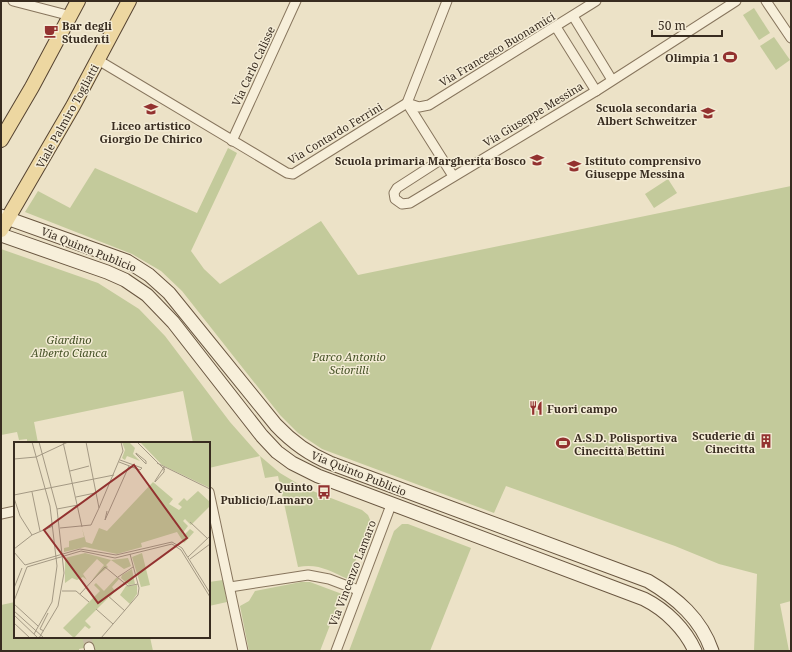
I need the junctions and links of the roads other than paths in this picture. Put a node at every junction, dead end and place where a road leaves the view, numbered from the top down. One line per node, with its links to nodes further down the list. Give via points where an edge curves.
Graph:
1 (13, 1): 9 (street)
2 (78, 1): 9 (main road)
3 (129, 1): 13 (main road, Viale Palmiro Togliatti)
4 (296, 1): 18 (street, Via Carlo Calisse)
5 (447, 1): 16 (street)
6 (596, 1): 10 (street, Via Francesco Buonamici)
7 (736, 1): 14 (street, Via Giuseppe Messina)
8 (766, 1): 12 (street)
9 (71, 16): 17 (main road)
10 (573, 16): 11 (street, Via Francesco Buonamici); 14 (street)
11 (556, 27): 15 (street); 16 (street, Via Francesco Buonamici, via 428,105 419,107)
12 (791, 38)
13 (98, 60): 18 (street, Via Contardo Ferrini); 21 (main road, Viale Palmiro Togliatti, via 51,147)
14 (612, 80): 15 (street, Via Giuseppe Messina)
15 (596, 91): 20 (street, Via Giuseppe Messina)
16 (407, 103): 18 (street, Via Contardo Ferrini, via 293,174); 19 (street)
17 (1, 140)
18 (232, 141)
19 (442, 159): 20 (street); 20 (street, Via Giuseppe Messina, via 397,188 394,193 395,199 408,204)
20 (453, 176)
21 (3, 221): 23 (street, Via Quinto Publicio, via 127,262 143,271 169,293 291,441 323,460)
22 (1, 235): 25 (street, Via Quinto Publicio, via 107,272 140,289 158,304 277,452 309,472)
23 (406, 492): 25 (street, via 395,496); 33 (street, Via Quinto Publicio, via 648,581 686,608 705,634)
24 (210, 497): 28 (street)
25 (391, 504): 29 (street, Via Vincenzo Lamaro); 32 (street, Via Quinto Publicio, via 649,602 676,622)
26 (14, 511): 27 (street)
27 (1, 514)
28 (230, 587): 29 (street, via 308,575 329,579); 30 (street)
29 (358, 590): 31 (street, Via Vincenzo Lamaro)
30 (243, 651)
31 (336, 651)
32 (695, 651)
33 (712, 651)

